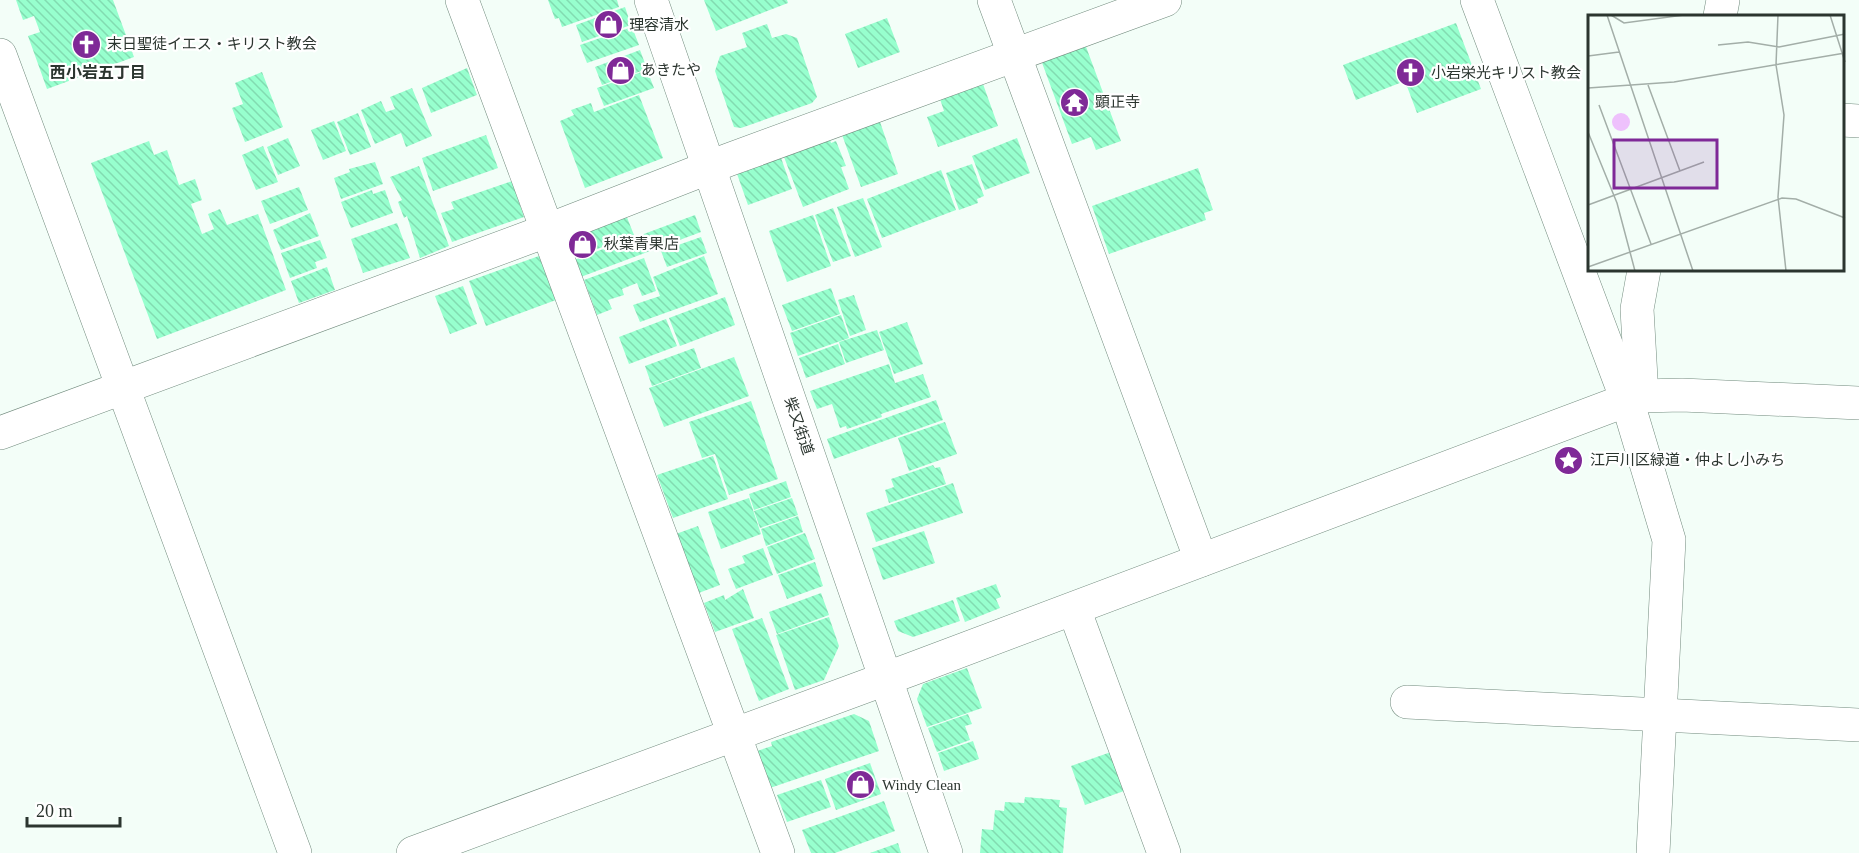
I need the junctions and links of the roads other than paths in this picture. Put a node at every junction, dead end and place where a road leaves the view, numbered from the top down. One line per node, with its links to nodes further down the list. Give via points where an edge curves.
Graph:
1 (462, 0): 13 (street)
2 (651, 0): 12 (street, 柴又街道)
3 (994, 0): 8 (street)
4 (1165, 0): 8 (street)
5 (1477, 0): 14 (street)
6 (1723, 0): 7 (street)
7 (1719, 15)
8 (1014, 54): 12 (street); 21 (street)
9 (0, 55): 17 (street)
10 (1844, 120): 11 (street)
11 (1859, 121)
12 (708, 168): 13 (street); 23 (street, 柴又街道)
13 (546, 231): 17 (street); 27 (street)
14 (1588, 267)
15 (1590, 272): 18 (street)
16 (1644, 272): 18 (street, via 1637,309)
17 (122, 387): 20 (street); 28 (street)
18 (1642, 397): 19 (street); 21 (street); 25 (street, via 1669,540)
19 (1859, 403)
20 (0, 433)
21 (1201, 560): 22 (street)
22 (1074, 609): 23 (street); 32 (street)
23 (885, 679): 27 (street); 31 (street, 柴又街道)
24 (1407, 702): 25 (street)
25 (1660, 715): 26 (street); 33 (street)
26 (1859, 725)
27 (734, 733): 29 (street); 30 (street)
28 (296, 853)
29 (413, 853)
30 (778, 853)
31 (946, 853)
32 (1164, 853)
33 (1653, 853)

